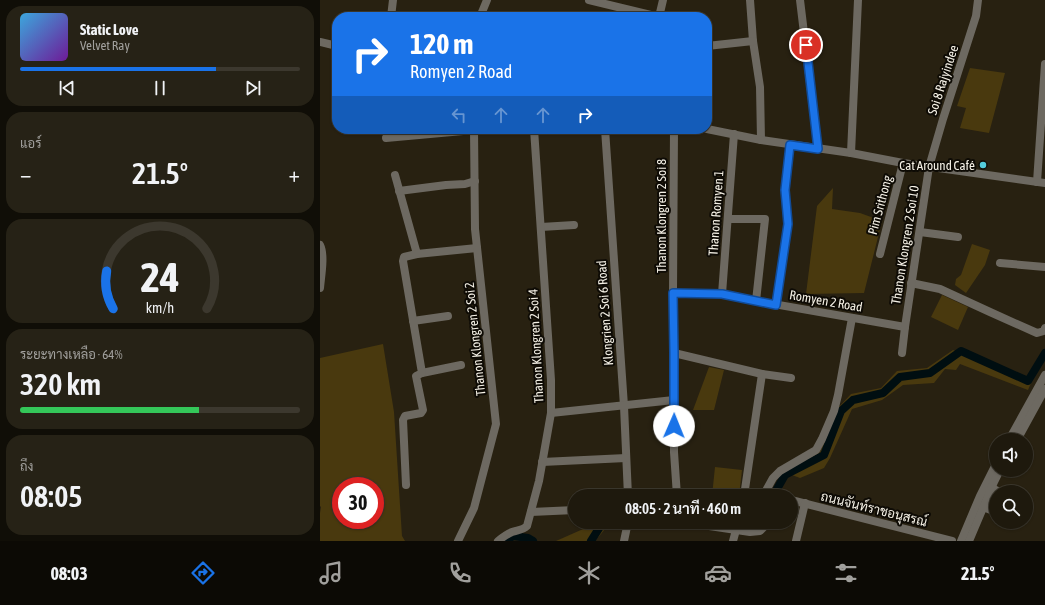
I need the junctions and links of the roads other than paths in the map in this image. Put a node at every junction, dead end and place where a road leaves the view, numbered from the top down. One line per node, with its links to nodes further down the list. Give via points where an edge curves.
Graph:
1 (393, 0): 9 (street)
2 (487, 0): 10 (street)
3 (589, 0): 11 (street)
4 (663, 0): 12 (street)
5 (750, 0): 13 (street)
6 (800, 0): 28 (street)
7 (858, 0): 29 (street)
8 (978, 0): 31 (street, Soi 8 Rajyindee, via 976,16)
9 (392, 12)
10 (482, 12)
11 (638, 12)
12 (660, 12)
13 (753, 41): 16 (street); 26 (street, via 760,87)
14 (320, 42): 15 (street)
15 (332, 45)
16 (712, 45)
17 (1045, 64): 34 (street)
18 (712, 130): 24 (street)
19 (430, 134): 25 (street)
20 (474, 134): 33 (street, Thanon Klongren 2 Soi 2)
21 (534, 134): 38 (street, Thanon Klongren 2 Soi 4)
22 (605, 134): 67 (street, Klongrien 2 Soi 6 Road)
23 (674, 134): 49 (street, Thanon Klongren 2 Soi 8)
24 (734, 134): 26 (street); 36 (street, Thanon Romyen 1)
25 (386, 138)
26 (761, 140): 27 (street)
27 (790, 145): 28 (street); 52 (street, via 785,190 788,224)
28 (818, 149): 29 (street)
29 (851, 153): 30 (street)
30 (903, 163): 31 (street); 44 (street, Pim Srithong)
31 (930, 167): 34 (street); 39 (street, Thanon Klongren 2 Soi 10)
32 (395, 175): 35 (street)
33 (475, 182): 35 (street); 42 (street, Thanon Klongren 2 Soi 2)
34 (1041, 183)
35 (399, 191): 43 (street)
36 (728, 219): 50 (street, Thanon Romyen 1); 51 (street, via 765,219)
37 (574, 225): 38 (street)
38 (541, 227): 68 (street, Thanon Klongren 2 Soi 4)
39 (920, 232): 40 (street); 47 (street, Thanon Klongren 2 Soi 10)
40 (958, 237)
41 (320, 245): 48 (street, via 323,253)
42 (477, 248): 43 (street); 90 (street, Thanon Klongren 2 Soi 2, via 496,424 474,508)
43 (417, 254): 55 (street, via 404,257 402,263)
44 (880, 254)
45 (1000, 263): 46 (street)
46 (1045, 267)
47 (911, 283): 56 (street, Thanon Klongren 2 Soi 10); 57 (street, via 940,289 1037,333 1044,331)
48 (320, 288)
49 (673, 293): 50 (street, Romyen 2 Road); 58 (street, Thanon Klongren 2 Soi 8)
50 (722, 294): 51 (street, Romyen 2 Road)
51 (756, 301): 52 (street, Romyen 2 Road)
52 (776, 305): 54 (street, Romyen 2 Road)
53 (448, 316): 55 (street)
54 (852, 318): 56 (street, Romyen 2 Road); 78 (street, via 838,395 822,439 816,450 776,474)
55 (413, 321): 61 (street)
56 (905, 326): 59 (street, Thanon Klongren 2 Soi 10)
57 (1045, 328)
58 (674, 353): 62 (street); 66 (street, Thanon Klongren 2 Soi 8)
59 (902, 353)
60 (461, 365): 61 (street)
61 (422, 373): 74 (street, via 416,376 423,410 405,416 403,421)
62 (762, 374): 64 (street); 77 (street)
63 (1045, 375): 69 (street)
64 (791, 378)
65 (1045, 389): 70 (street)
66 (674, 400): 67 (street); 76 (street, Thanon Klongren 2 Soi 8)
67 (624, 406): 68 (street); 71 (street, Klongrien 2 Soi 6 Road)
68 (551, 413): 72 (street, Thanon Klongren 2 Soi 4)
69 (1013, 433)
70 (1021, 433)
71 (626, 458): 72 (street); 75 (street, Klongrien 2 Soi 6 Road)
72 (542, 462): 85 (street, Thanon Klongren 2 Soi 4)
73 (990, 477): 96 (street)
74 (406, 485)
75 (626, 489)
76 (677, 489)
77 (745, 489)
78 (767, 489)
79 (989, 493): 82 (street)
80 (798, 502): 81 (street, ถนนจันท์ราชอนุสรณ์)
81 (805, 504): 94 (street); 95 (street, ถนนจันท์ราชอนุสรณ์)
82 (983, 507): 83 (street); 97 (street)
83 (989, 509)
84 (568, 510): 85 (street)
85 (532, 512): 91 (street, Thanon Klongren 2 Soi 4, via 526,528 512,532)
86 (627, 529): 92 (street)
87 (729, 529): 89 (street)
88 (762, 529): 89 (street, via 756,532)
89 (736, 530): 93 (street)
90 (458, 541)
91 (498, 541)
92 (624, 541)
93 (733, 541)
94 (796, 541)
95 (952, 541)
96 (962, 541)
97 (969, 541)

